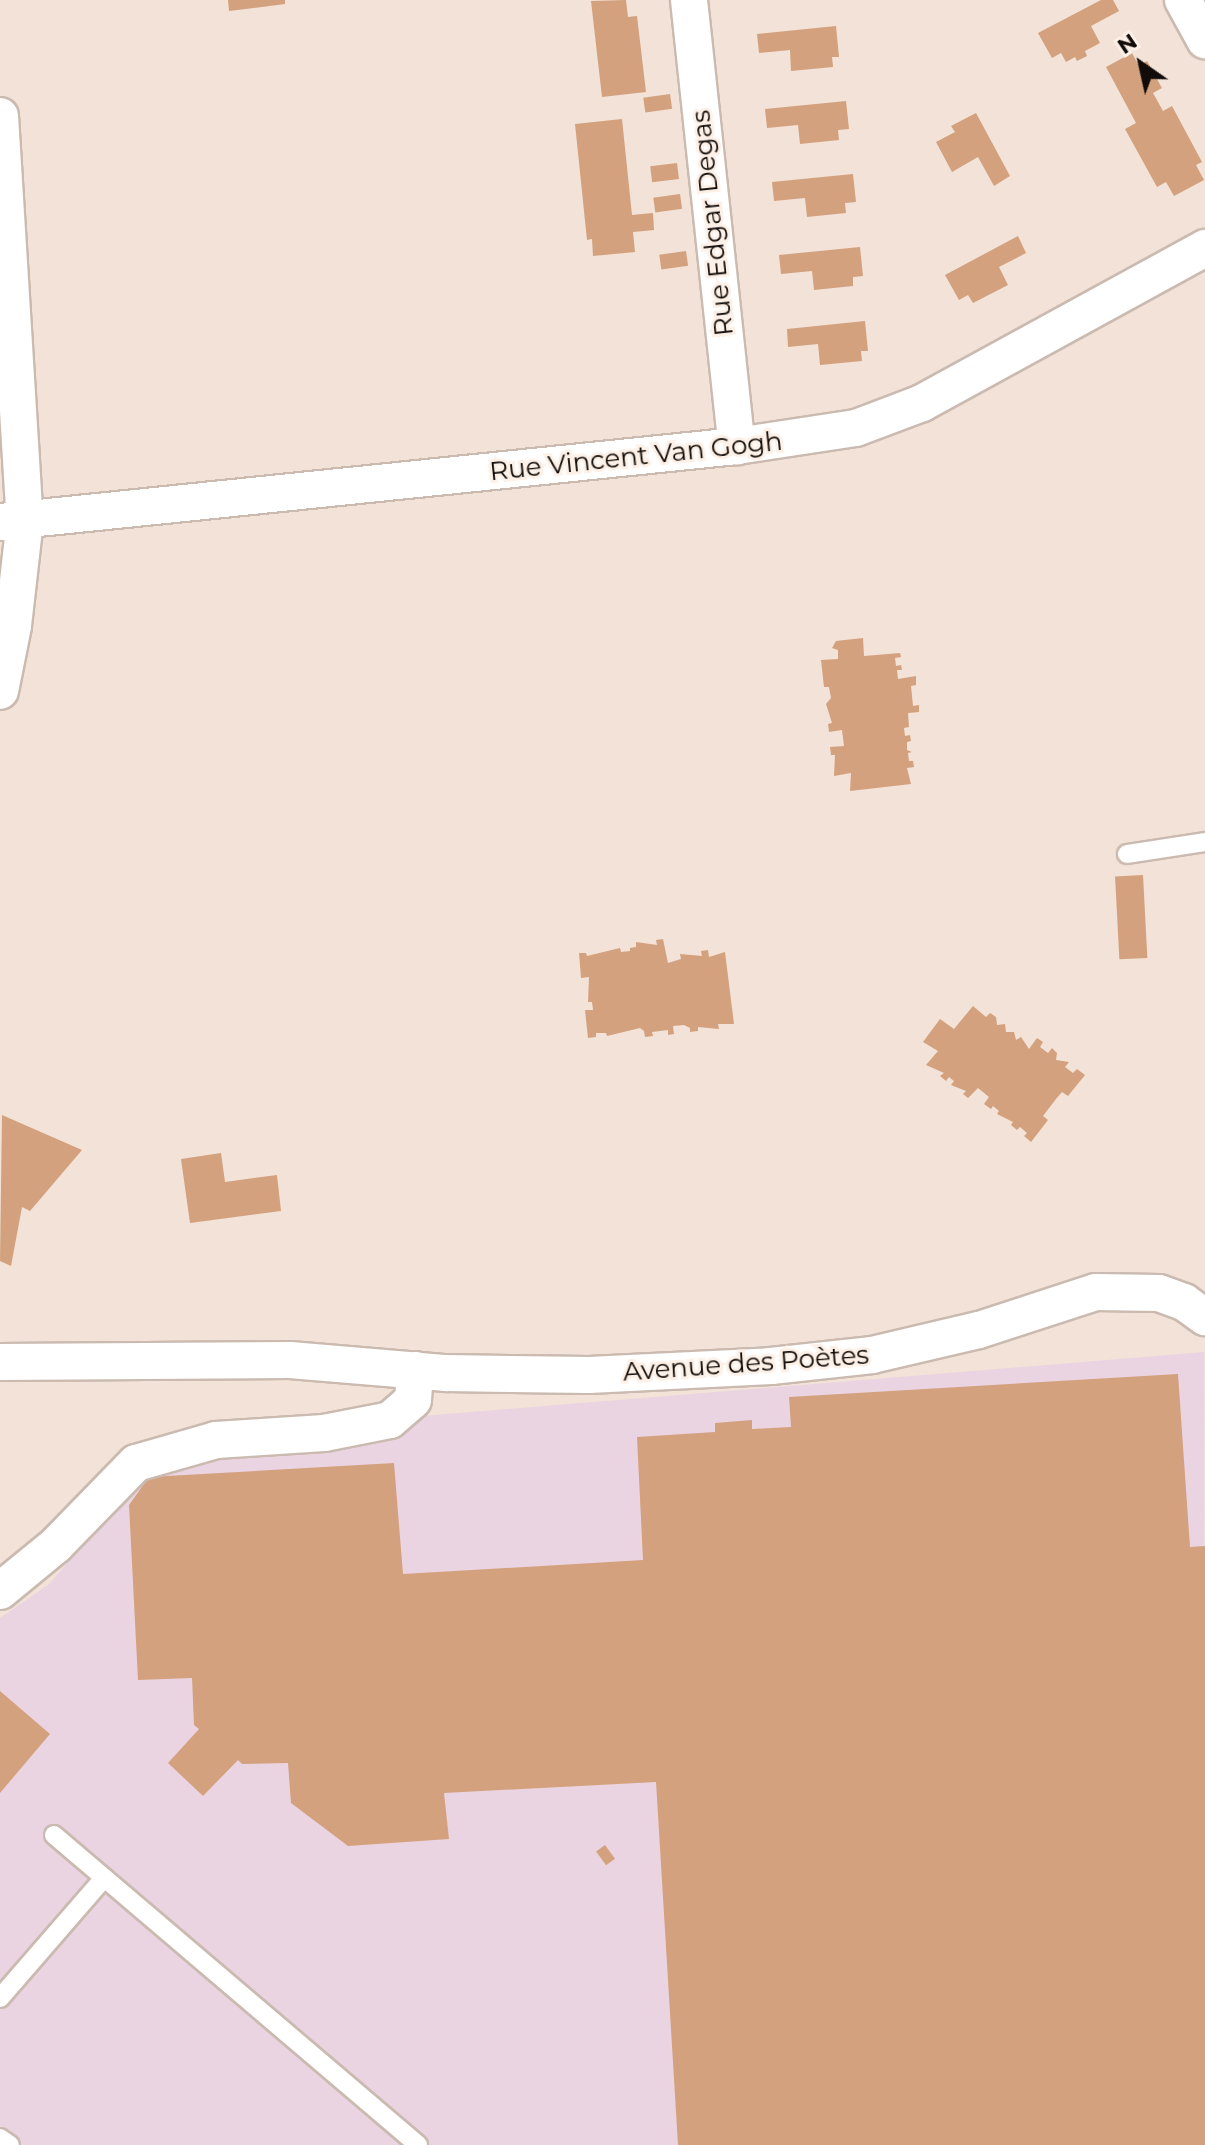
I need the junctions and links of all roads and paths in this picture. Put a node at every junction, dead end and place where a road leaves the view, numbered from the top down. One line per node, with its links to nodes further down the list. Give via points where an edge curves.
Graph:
1 (689, 0): 6 (street, Rue Edgar Degas)
2 (1183, 0): 3 (street)
3 (1205, 40)
4 (0, 116): 7 (street)
5 (1205, 248): 6 (street, Rue Vincent Van Gogh, via 901,413 856,428)
6 (737, 446): 7 (street, Rue Vincent Van Gogh)
7 (12, 521): 8 (street, via 13,626)
8 (0, 691)
9 (1205, 842): 10 (lane)
10 (1127, 854)
11 (1205, 1317): 13 (street, Avenue des Poètes, via 1159,1293 1115,1291 1081,1296 951,1337 823,1362 557,1376)
12 (0, 1362): 13 (street, Avenue des Poètes, via 290,1360)
13 (415, 1370): 14 (street, via 413,1400 390,1420 324,1433 216,1440 136,1463 56,1545)
14 (0, 1591)
15 (54, 1835): 16 (lane)
16 (104, 1878): 17 (lane); 20 (lane)
17 (0, 1998)
18 (0, 2138): 19 (lane)
19 (10, 2145)
20 (418, 2145)

